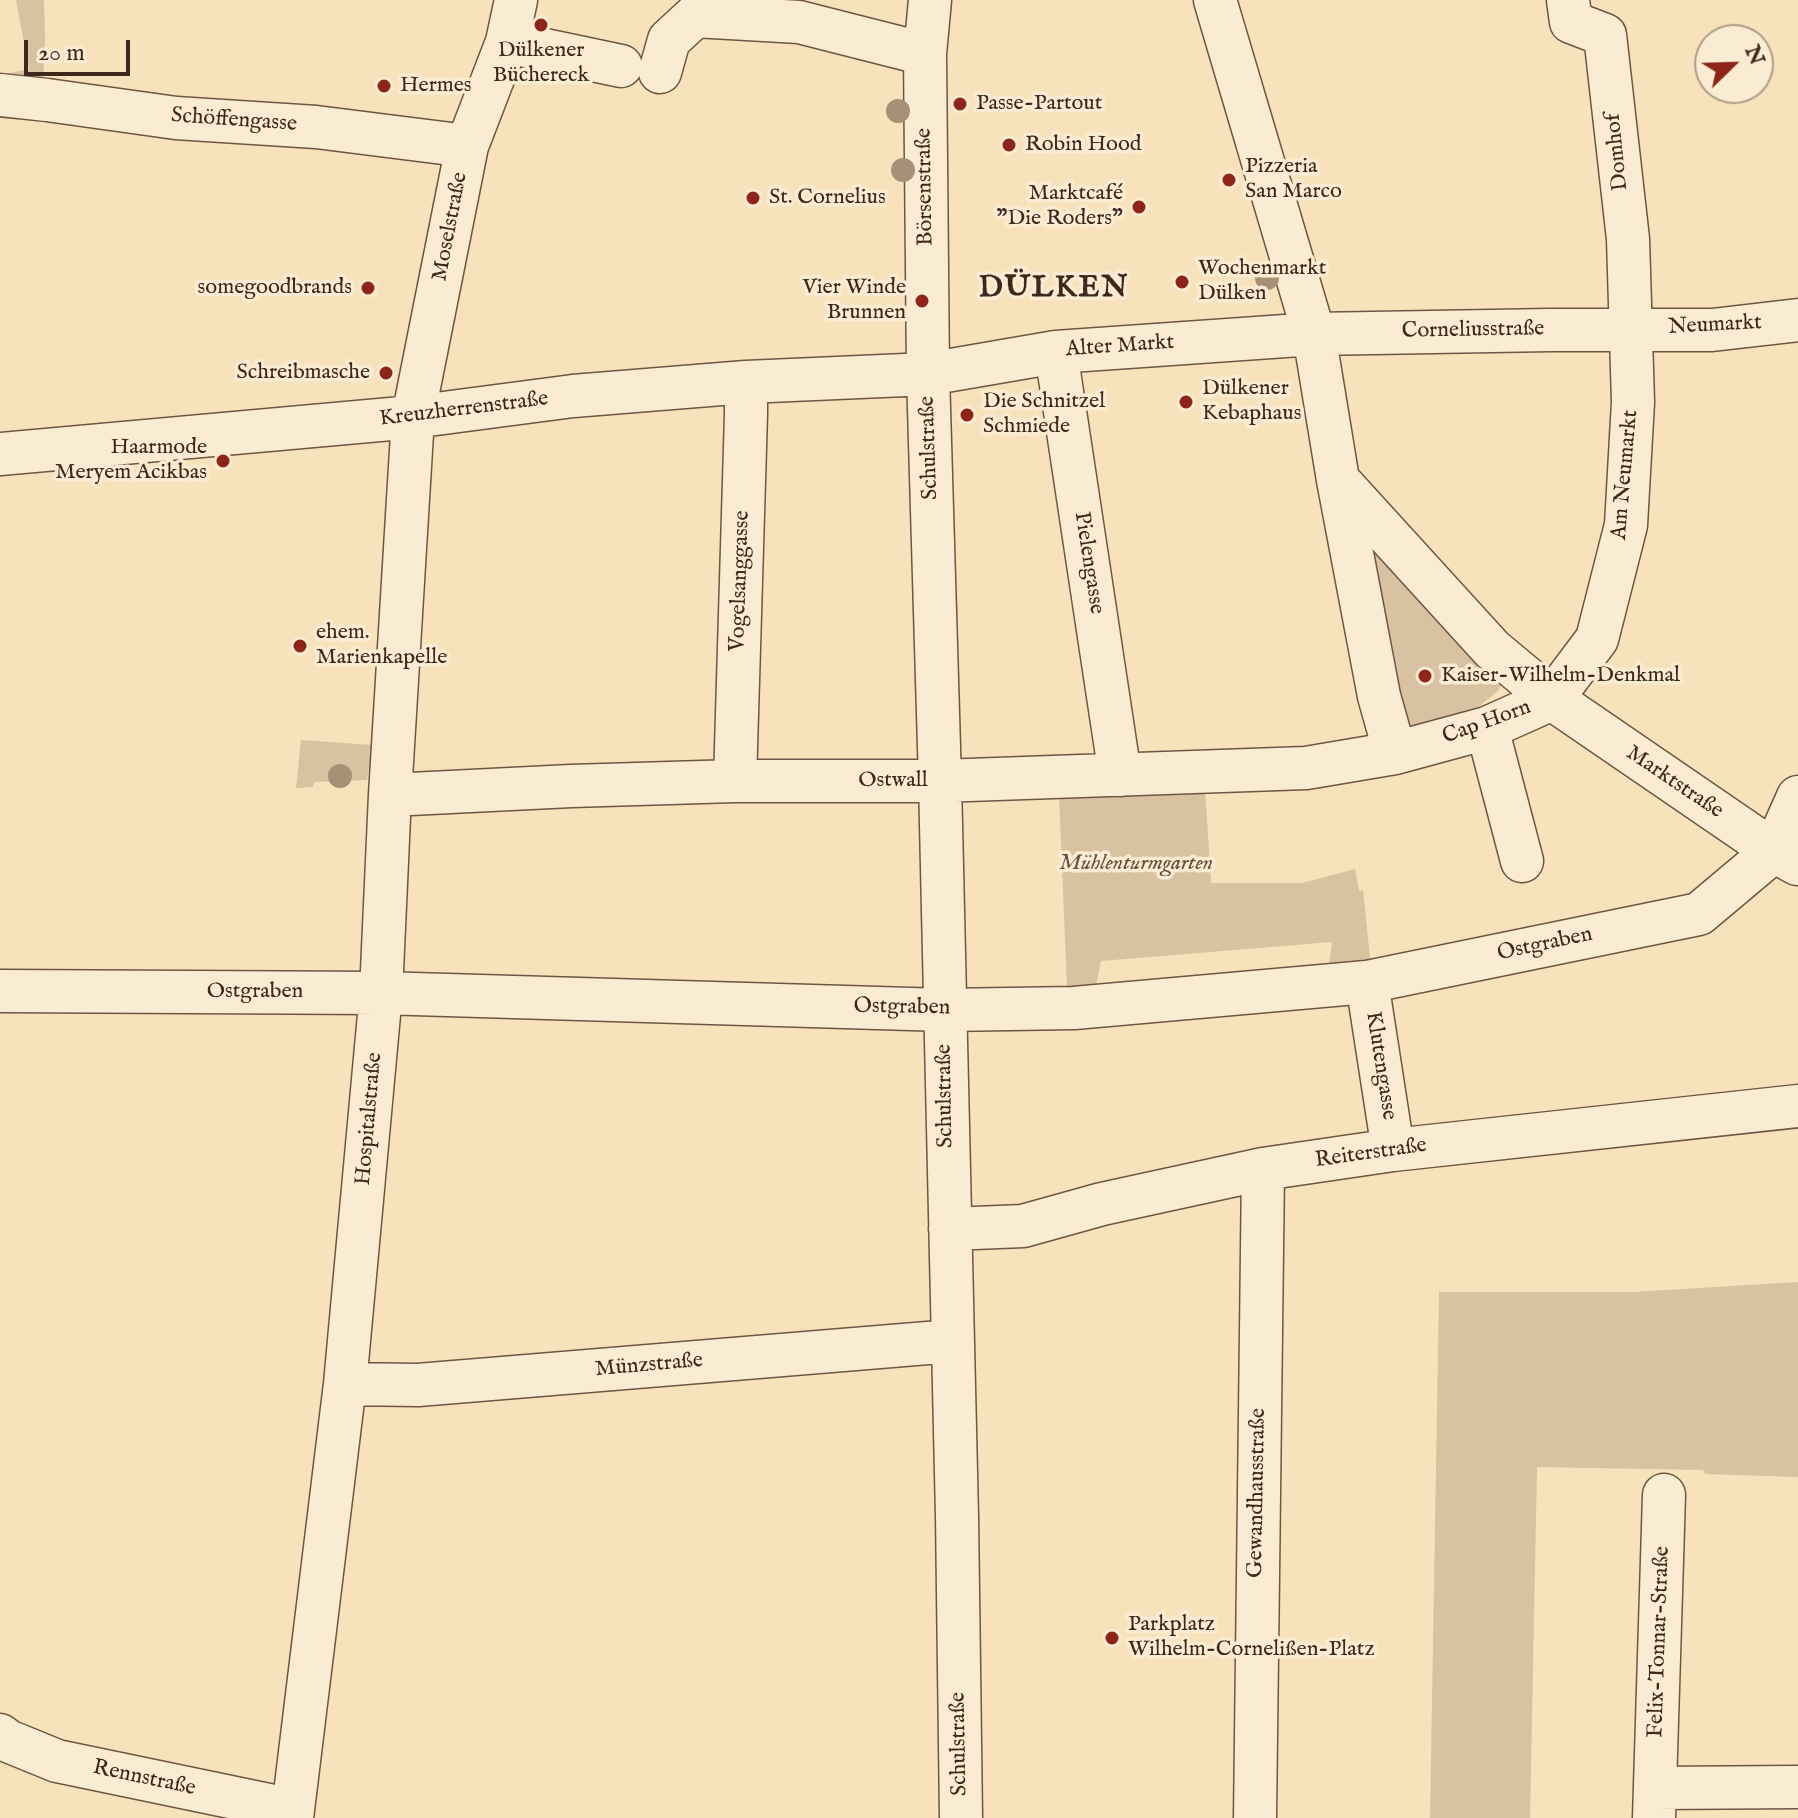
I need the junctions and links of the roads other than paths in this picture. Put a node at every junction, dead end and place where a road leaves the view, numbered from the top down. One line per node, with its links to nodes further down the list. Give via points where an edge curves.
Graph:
1 (516, 0): 5 (street, Moselstraße)
2 (930, 0): 6 (street, Börsenstraße)
3 (1215, 0): 11 (street)
4 (1568, 0): 10 (street, Domhof, via 1571,22 1605,35 1628,239)
5 (507, 42): 6 (street, via 641,69 695,16 799,22); 8 (street, Moselstraße)
6 (925, 54): 13 (street, Börsenstraße)
7 (0, 95): 8 (street, Schöffengasse)
8 (467, 146): 15 (street, Moselstraße)
9 (1798, 320): 10 (street, Neumarkt, via 1712,330)
10 (1632, 329): 11 (street, Corneliusstraße); 18 (street, Am Neumarkt, via 1626,525 1597,639)
11 (1314, 334): 12 (street, Alter Markt); 17 (street)
12 (1056, 352): 13 (street, Alter Markt); 21 (street, Pielengasse)
13 (928, 374): 14 (street, Kreuzherrenstraße); 23 (street, Schulstraße)
14 (746, 382): 15 (street, Kreuzherrenstraße, via 573,396); 22 (street, Vogelsanggasse)
15 (413, 417): 16 (street, Kreuzherrenstraße); 24 (street, Hospitalstraße)
16 (0, 454)
17 (1338, 480): 18 (street, Cap Horn, via 1492,649); 20 (street, via 1379,696)
18 (1552, 699): 19 (street, Cap Horn); 26 (street, Marktstraße)
19 (1487, 728): 20 (street, Cap Horn); 27 (street)
20 (1395, 753): 21 (street, Ostwall, via 1306,768)
21 (1120, 775): 23 (street, Ostwall)
22 (735, 781): 23 (street, Ostwall); 24 (street, Ostwall)
23 (940, 781): 31 (street, Schulstraße)
24 (390, 795): 30 (street, Hospitalstraße)
25 (1798, 797): 26 (street)
26 (1786, 858): 28 (street, Ostgraben, via 1699,914)
27 (1522, 861)
28 (1367, 982): 31 (street, Ostgraben, via 1074,1008); 33 (street, Klutengasse)
29 (0, 991): 30 (street, Ostgraben)
30 (381, 993): 31 (street, Ostgraben); 37 (street, Hospitalstraße)
31 (944, 1010): 35 (street, Schulstraße)
32 (1798, 1106): 33 (street, Reiterstraße)
33 (1393, 1150): 34 (street, Reiterstraße)
34 (1263, 1169): 35 (street, Reiterstraße, via 1023,1226); 44 (street, Gewandhausstraße)
35 (950, 1229): 36 (street, Schulstraße)
36 (952, 1341): 37 (street, Münzstraße, via 418,1385); 43 (street, Schulstraße)
37 (345, 1384): 42 (street, Hospitalstraße)
38 (1664, 1495): 41 (street, Felix-Tonnar-Straße)
39 (0, 1735): 42 (street, Rennstraße, via 57,1761)
40 (1798, 1787): 41 (street, Felix-Tonnar-Straße)
41 (1655, 1803)
42 (292, 1814)
43 (961, 1818)
44 (1255, 1818)

